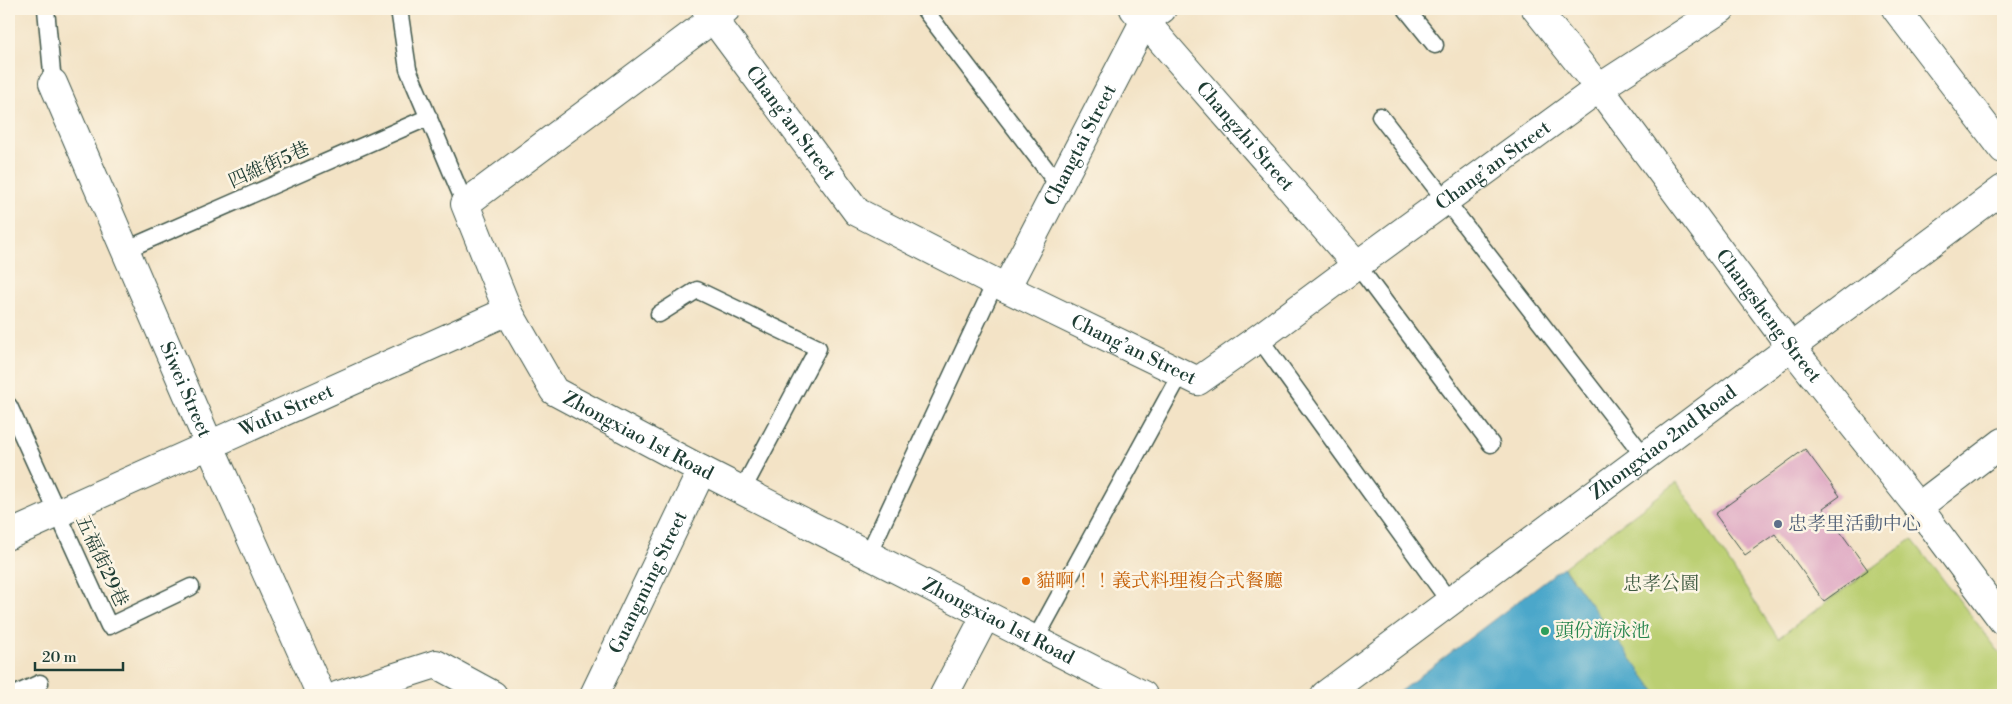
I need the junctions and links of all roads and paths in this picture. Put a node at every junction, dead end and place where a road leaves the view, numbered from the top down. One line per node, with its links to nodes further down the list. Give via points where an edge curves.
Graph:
1 (46, 9): 11 (lane)
2 (399, 9): 14 (lane, via 408,69)
3 (924, 9): 16 (lane)
4 (1406, 9): 10 (lane)
5 (1536, 9): 12 (street, Changsheng Street)
6 (1721, 9): 12 (street, Chang’an Street)
7 (1896, 9): 15 (street)
8 (715, 12): 19 (street); 22 (street, Chang’an Street, via 857,212)
9 (1147, 13): 16 (street, Changtai Street); 21 (street, Changzhi Street)
10 (1435, 45)
11 (53, 83): 20 (street, Siwei Street)
12 (1599, 88): 18 (street, Chang’an Street); 26 (street, Changsheng Street)
13 (1380, 116): 18 (lane)
14 (429, 117): 19 (lane); 20 (lane, 四維街5巷)
15 (2003, 149)
16 (1059, 186): 22 (street, Changtai Street)
17 (2003, 189): 26 (street, Zhongxiao 2nd Road)
18 (1446, 200): 21 (street, Chang’an Street); 32 (lane)
19 (465, 204): 23 (street, Zhongxiao 1st Road)
20 (126, 250): 30 (street, Siwei Street)
21 (1357, 265): 25 (street, Chang’an Street); 31 (lane)
22 (1000, 286): 27 (street, Chang’an Street); 38 (lane)
23 (508, 311): 30 (street, Wufu Street); 33 (street, Zhongxiao 1st Road, via 554,390)
24 (659, 314): 34 (lane, via 697,290 818,348)
25 (1260, 338): 27 (street, Chang’an Street, via 1198,381); 40 (lane)
26 (1791, 347): 32 (street, Zhongxiao 2nd Road); 35 (street, Changsheng Street)
27 (1181, 373): 43 (lane)
28 (9, 406): 36 (lane)
29 (2003, 442): 35 (street)
30 (209, 444): 36 (street, Wufu Street); 46 (street, Siwei Street)
31 (1491, 444)
32 (1644, 456): 40 (street, Zhongxiao 2nd Road)
33 (702, 470): 34 (street, Zhongxiao 1st Road); 49 (street, Guangming Street)
34 (742, 491): 38 (street, Zhongxiao 1st Road)
35 (1918, 507): 42 (street, Changsheng Street)
36 (57, 513): 37 (street, Wufu Street); 39 (lane, 五福街29巷, via 109,626)
37 (9, 535)
38 (868, 555): 41 (street, Zhongxiao 1st Road)
39 (191, 587)
40 (1449, 602): 52 (street, Zhongxiao 2nd Road)
41 (986, 615): 43 (street, Zhongxiao 1st Road); 50 (street)
42 (2003, 620)
43 (1034, 640): 51 (street, Zhongxiao 1st Road)
44 (40, 683): 45 (lane)
45 (14, 695)
46 (321, 695)
47 (340, 695): 48 (street, via 436,664)
48 (493, 695)
49 (594, 695)
50 (944, 695)
51 (1143, 695)
52 (1325, 695)

